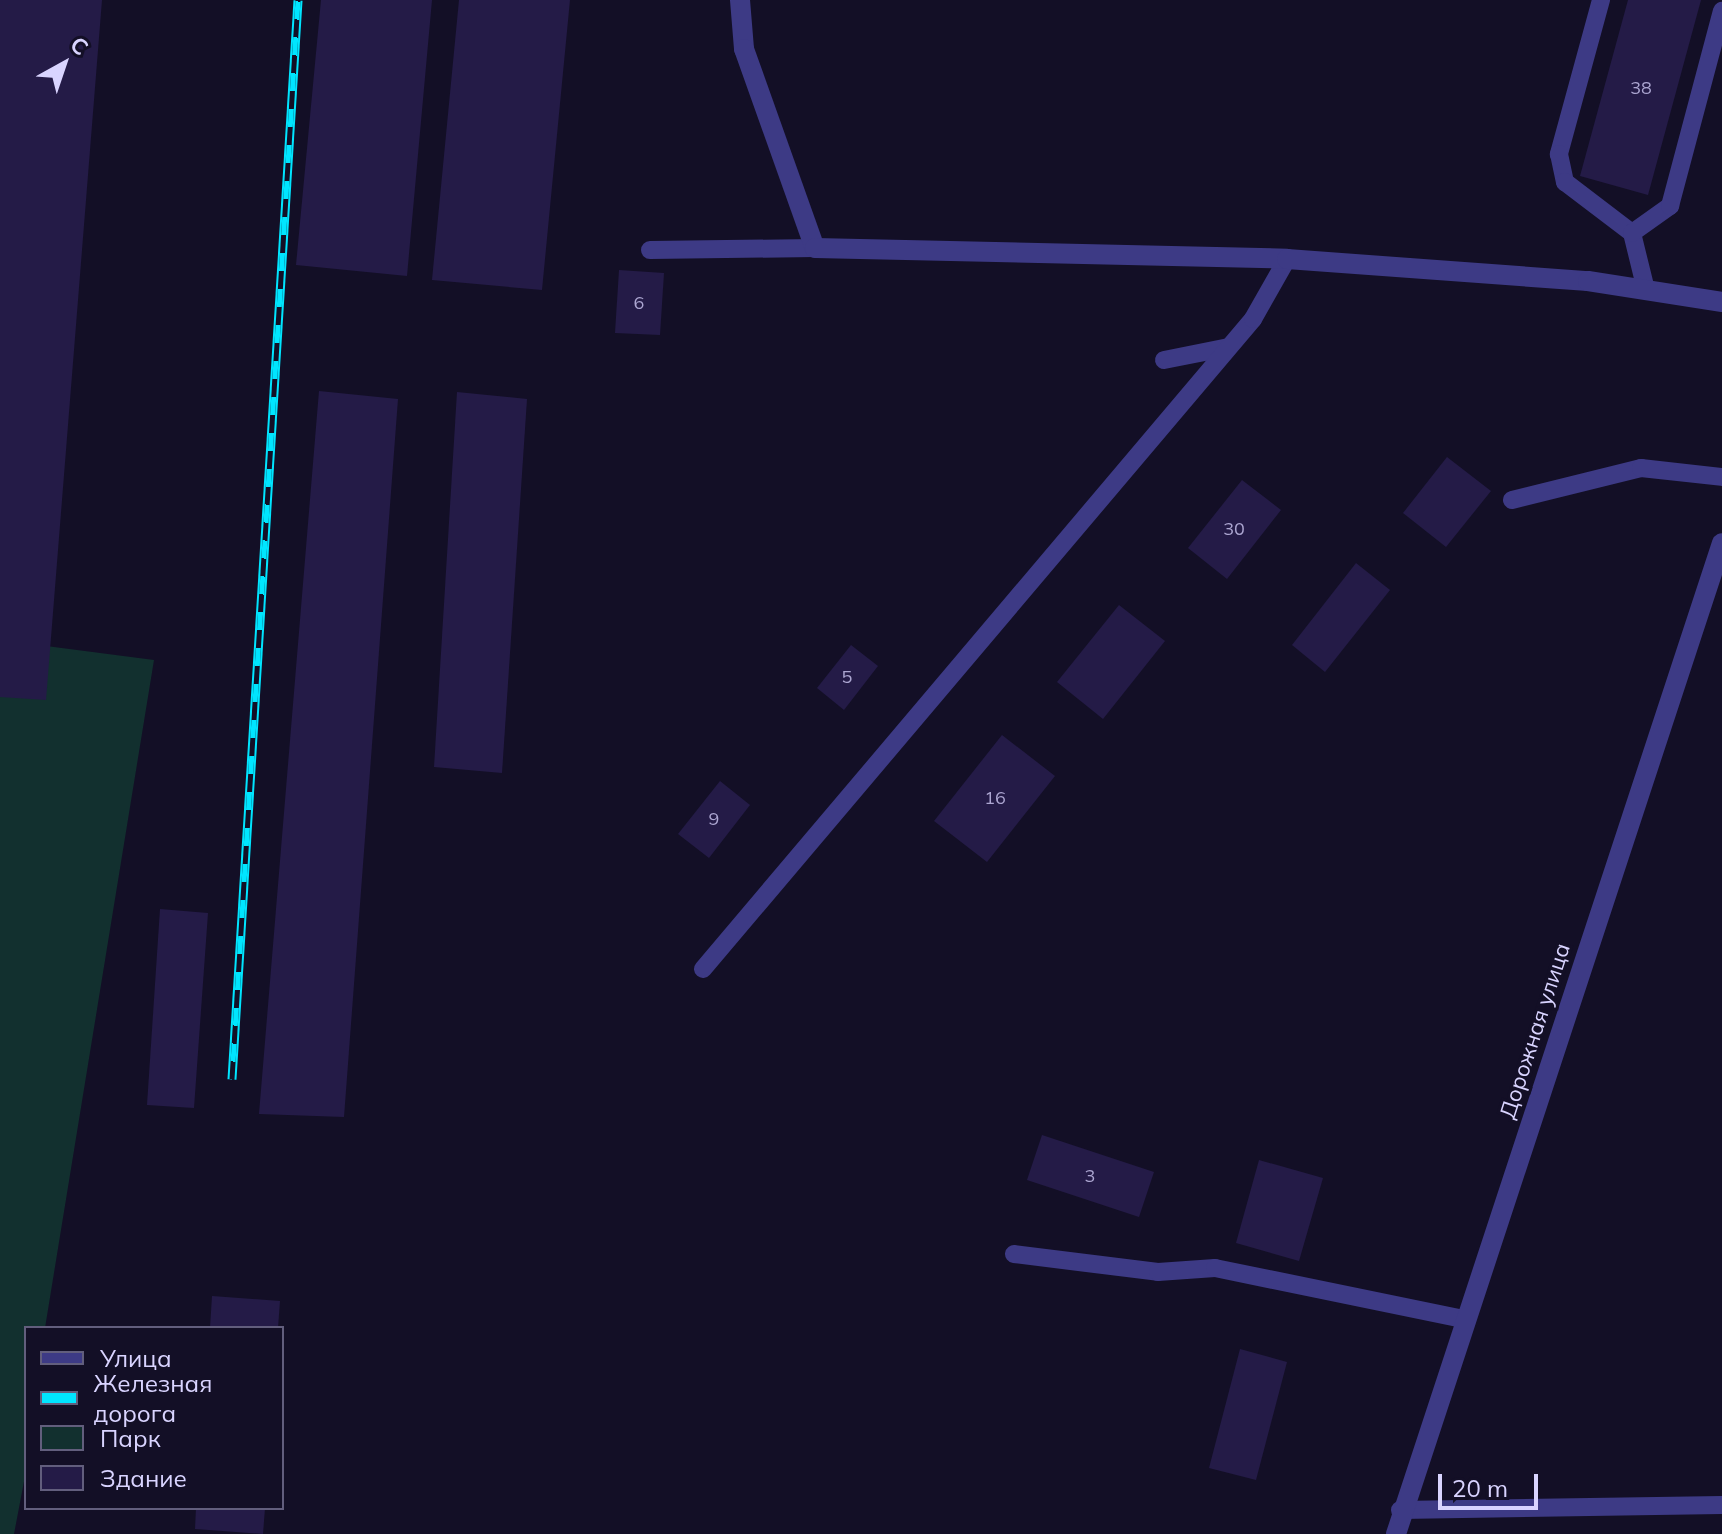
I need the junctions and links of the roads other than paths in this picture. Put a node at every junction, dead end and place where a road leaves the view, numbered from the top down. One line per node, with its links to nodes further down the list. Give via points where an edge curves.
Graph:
1 (740, 0): 5 (street, via 744,49)
2 (1601, 0): 4 (lane, via 1559,154 1565,182)
3 (1722, 11): 4 (lane, via 1670,206)
4 (1632, 233): 8 (lane)
5 (815, 248): 6 (lane); 7 (street)
6 (650, 250)
7 (1287, 259): 8 (street); 10 (lane, via 1253,319)
8 (1646, 290): 9 (street)
9 (1722, 302)
10 (1229, 347): 11 (lane); 15 (lane)
11 (1164, 360)
12 (1722, 477): 13 (lane, via 1641,468)
13 (1512, 500)
14 (1722, 543): 17 (street, Дорожная улица)
15 (703, 969)
16 (1014, 1254): 17 (lane, via 1158,1272 1215,1268)
17 (1464, 1319): 19 (street, Дорожная улица)
18 (1722, 1505): 19 (lane)
19 (1400, 1510): 20 (street, Дорожная улица)
20 (1396, 1534)

